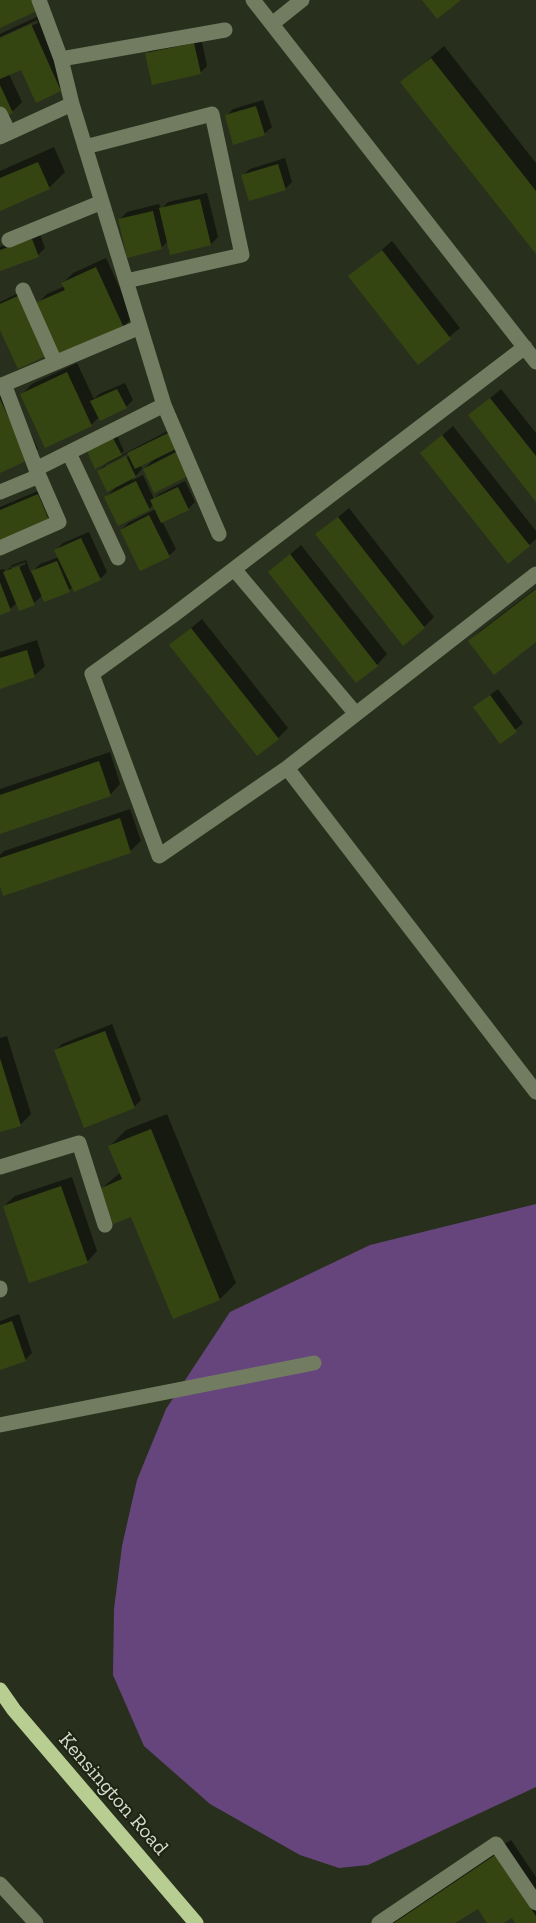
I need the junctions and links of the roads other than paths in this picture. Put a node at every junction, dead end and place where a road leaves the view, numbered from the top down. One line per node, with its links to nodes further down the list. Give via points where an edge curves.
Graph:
1 (39, 0): 6 (street)
2 (253, 0): 4 (street)
3 (302, 0): 4 (street)
4 (272, 24): 16 (street)
5 (225, 30): 6 (street)
6 (61, 59): 7 (street)
7 (72, 104): 9 (street); 10 (street)
8 (0, 114): 9 (street)
9 (4, 135)
10 (85, 147): 11 (street); 13 (street, via 212,114 242,255)
11 (102, 202): 12 (street); 13 (street)
12 (9, 240)
13 (126, 281): 15 (street)
14 (23, 290): 17 (street)
15 (140, 327): 17 (street); 20 (street)
16 (525, 347): 18 (street); 27 (street)
17 (55, 362): 19 (street)
18 (536, 362)
19 (2, 385): 22 (street)
20 (164, 405): 21 (street); 24 (street)
21 (69, 453): 22 (street); 26 (street)
22 (37, 473): 23 (street); 25 (street, via 59,522)
23 (0, 492)
24 (219, 534)
25 (0, 548)
26 (118, 558)
27 (234, 569): 29 (street); 30 (street, via 92,674 159,856)
28 (536, 574): 29 (street)
29 (356, 714): 30 (street)
30 (287, 768): 31 (street)
31 (536, 1092)
32 (0, 1167): 33 (street, via 79,1143)
33 (105, 1225)
34 (314, 1363): 35 (street)
35 (0, 1425)
36 (0, 1690): 40 (main road, Kensington Road)
37 (0, 1884): 39 (street)
38 (536, 1903): 41 (street, via 496,1844)
39 (36, 1923)
40 (196, 1923)
41 (379, 1923)

